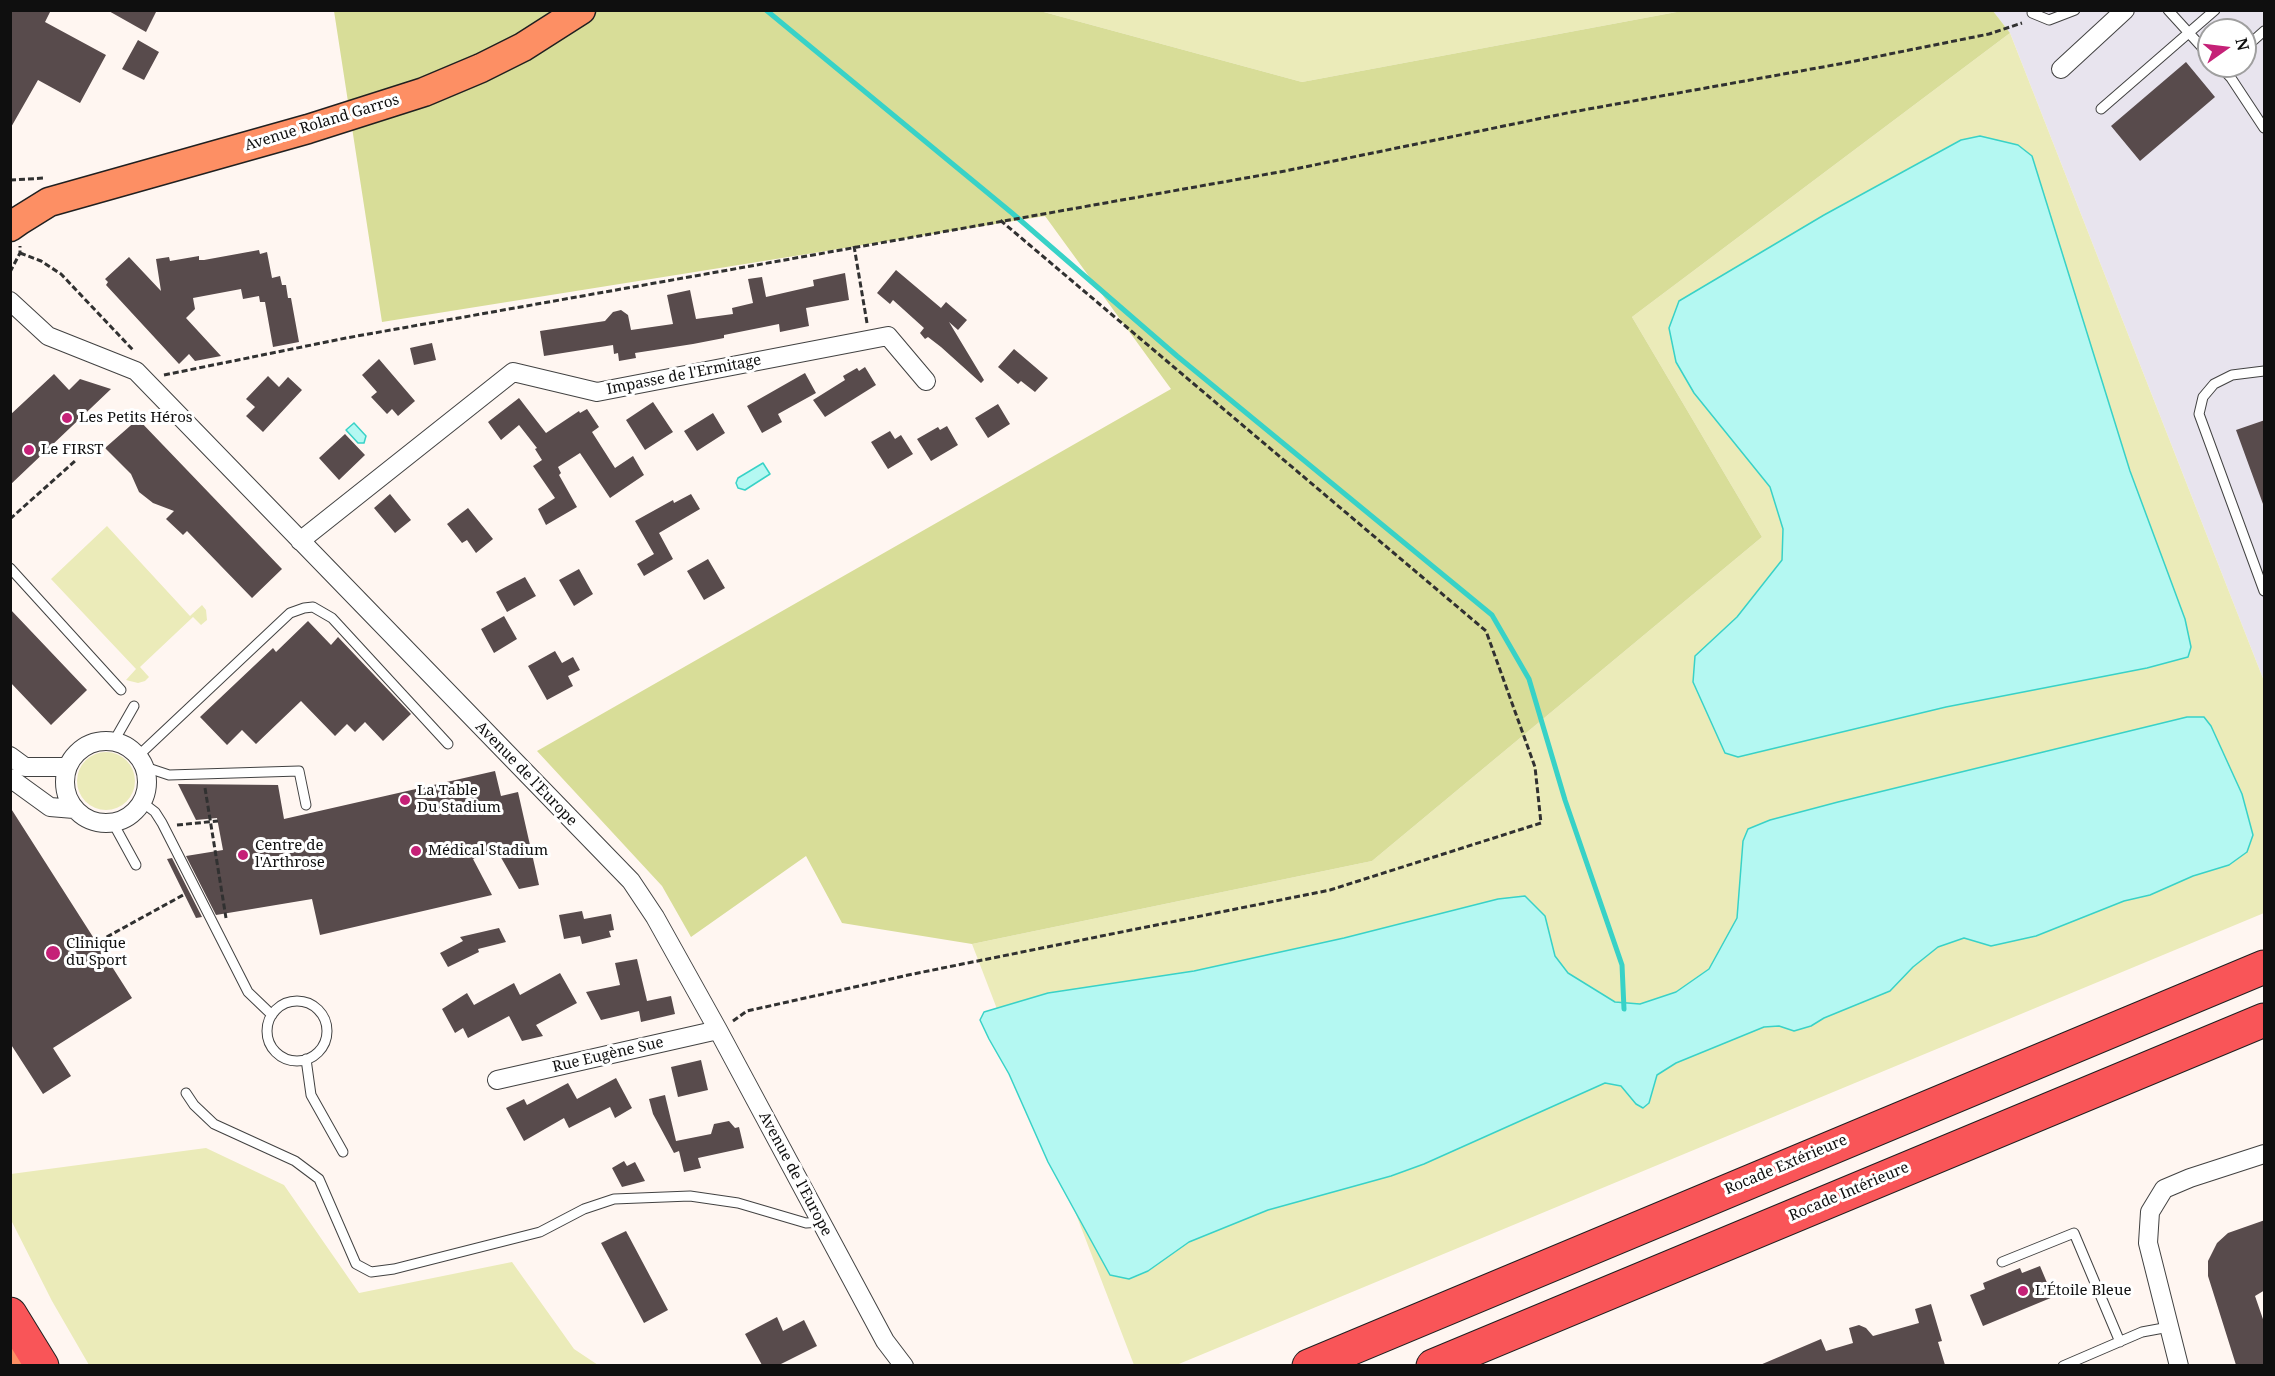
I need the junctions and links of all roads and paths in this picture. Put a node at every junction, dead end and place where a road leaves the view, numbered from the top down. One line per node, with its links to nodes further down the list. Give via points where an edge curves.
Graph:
1 (581, 10): 14 (main road, Avenue Roland Garros, via 523,47 424,92)
2 (2075, 10): 6 (lane, via 2049,20)
3 (2125, 10): 9 (street)
4 (2168, 10): 7 (lane)
5 (2215, 10): 7 (lane)
6 (2032, 13): 15 (path, via 2021,25 1989,34 1572,112 1285,171)
7 (2189, 33): 8 (lane); 11 (lane)
8 (2197, 42)
9 (2061, 69)
10 (2231, 78): 12 (lane)
11 (2101, 109)
12 (2265, 128)
13 (10, 200): 14 (main road, Avenue Roland Garros)
14 (49, 202): 16 (main road, Avenue Roland Garros)
15 (1000, 220): 17 (path); 51 (path, via 1486,631 1535,767 1541,823 1330,890 924,971 747,1011)
16 (10, 227)
17 (854, 246): 19 (path); 22 (path, via 346,338 159,376)
18 (10, 301): 22 (street, Avenue de l'Europe, via 48,336 136,371)
19 (870, 339): 21 (street, Impasse de l'Ermitage, via 888,336); 25 (street, Impasse de l'Ermitage, via 597,392 513,372)
20 (2265, 371): 27 (lane, via 2232,375 2214,384 2203,397 2199,414)
21 (926, 381)
22 (148, 384): 25 (street, Avenue de l'Europe)
23 (76, 460): 24 (path)
24 (10, 519)
25 (300, 542): 51 (street, Avenue de l'Europe, via 631,881)
26 (10, 568): 28 (lane)
27 (2265, 591)
28 (121, 690)
29 (134, 706): 30 (lane)
30 (114, 741): 33 (street, via 127,746); 34 (street, via 99,741 80,749)
31 (448, 744): 33 (lane, via 332,618 313,607 290,614)
32 (10, 756): 34 (street, via 24,767)
33 (141, 762): 37 (street, via 147,782); 38 (lane, via 169,775 299,771)
34 (67, 767): 39 (street, via 64,784)
35 (10, 778): 39 (street, via 50,807)
36 (204, 780): 41 (path)
37 (142, 802): 42 (street, via 133,813); 45 (lane, via 162,823)
38 (306, 805)
39 (74, 809): 42 (street, via 85,818)
40 (218, 821): 41 (path)
41 (209, 822): 43 (path); 46 (path)
42 (113, 823): 44 (lane)
43 (177, 825)
44 (136, 865)
45 (195, 889): 47 (path); 49 (lane, via 248,992)
46 (227, 922)
47 (83, 950)
48 (2265, 967): 66 (highway, Rocade Extérieure)
49 (272, 1015): 52 (lane, via 267,1032 274,1049 289,1059); 52 (lane, via 279,1007 297,1001 316,1007 322,1014 326,1041 315,1055)
50 (2265, 1020): 67 (highway, Rocade Intérieure)
51 (718, 1030): 53 (street, Rue Eugène Sue); 57 (street, Avenue de l'Europe)
52 (306, 1059): 55 (lane, via 311,1095)
53 (497, 1080)
54 (186, 1093): 57 (lane, via 214,1124 295,1161 318,1179 356,1264 371,1272 540,1232 584,1209 614,1199 690,1196 738,1203 806,1223)
55 (342, 1152)
56 (2265, 1154): 60 (street, via 2164,1189 2150,1212 2148,1243)
57 (821, 1222): 65 (street, Avenue de l'Europe, via 885,1341)
58 (2002, 1262): 61 (lane, via 2074,1233)
59 (10, 1314): 64 (highway)
60 (2169, 1327): 61 (lane, via 2142,1332); 69 (street)
61 (2120, 1342): 68 (lane)
62 (10, 1352): 63 (main road)
63 (18, 1365)
64 (42, 1365)
65 (904, 1365)
66 (1309, 1365)
67 (1433, 1365)
68 (2062, 1365)
69 (2179, 1365)

